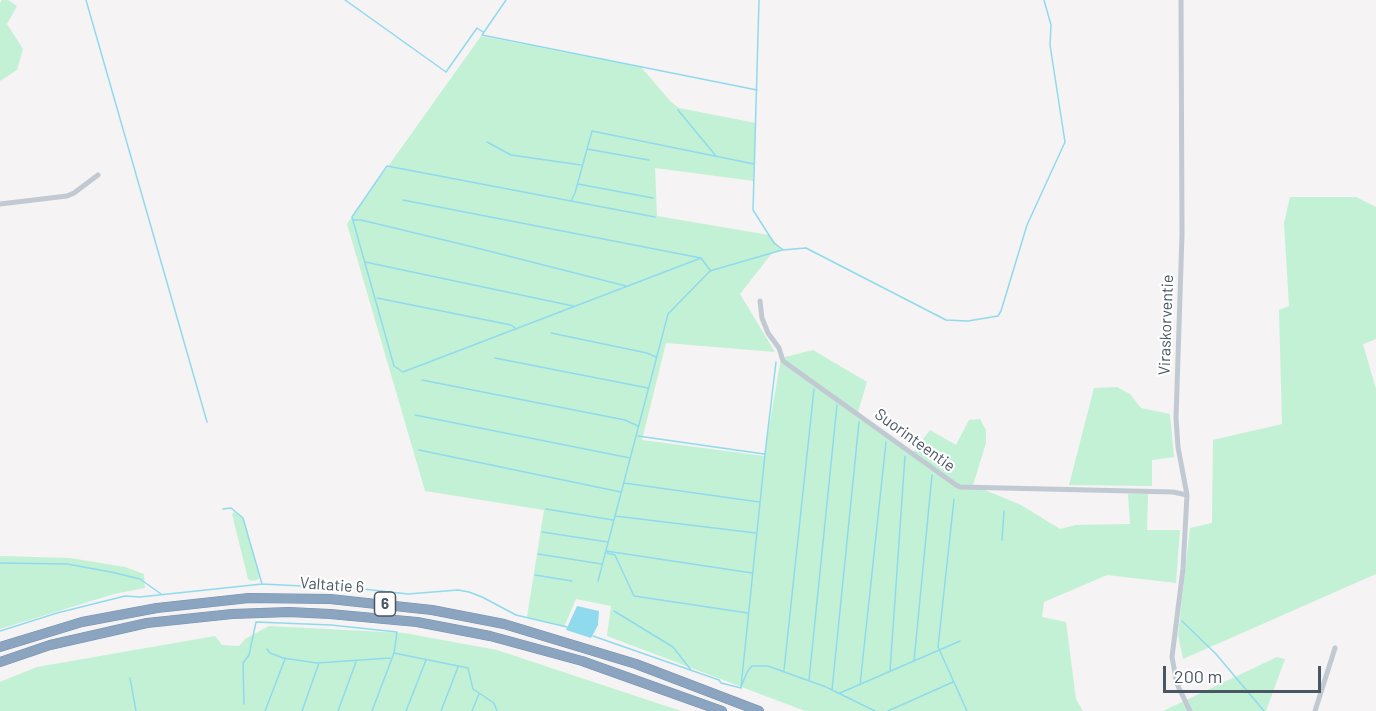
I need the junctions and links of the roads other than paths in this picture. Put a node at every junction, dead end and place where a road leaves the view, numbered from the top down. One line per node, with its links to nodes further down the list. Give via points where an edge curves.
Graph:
1 (1181, 0): 5 (street, Viraskorventie, via 1182,235 1176,418)
2 (98, 175): 3 (street, via 67,196)
3 (0, 204)
4 (760, 301): 5 (street, Suorinteentie, via 762,318 786,364 960,487)
5 (1187, 495): 11 (street, Viraskorventie, via 1173,665)
6 (0, 647): 10 (highway, Valtatie 6 / 6, via 82,622 157,608 249,598 330,599 432,610 504,624 636,664)
7 (1335, 648): 12 (street)
8 (0, 662): 9 (highway, Valtatie 6 / 6, via 50,645 147,623 232,614 330,614 417,622 490,636 582,661)
9 (722, 711)
10 (759, 711)
11 (1190, 711)
12 (1315, 711)

